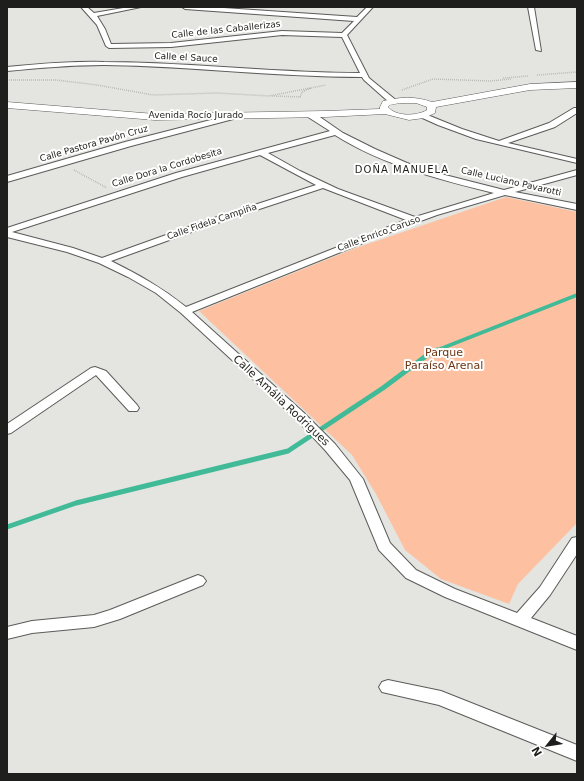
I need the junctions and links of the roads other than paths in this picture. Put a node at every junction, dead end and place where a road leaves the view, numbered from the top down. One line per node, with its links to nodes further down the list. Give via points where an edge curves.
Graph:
1 (84, 7): 8 (street)
2 (138, 7): 8 (street)
3 (185, 7): 7 (street)
4 (274, 7): 7 (street)
5 (370, 7): 9 (street)
6 (531, 7): 11 (street)
7 (274, 14): 9 (street)
8 (95, 15): 10 (street, Calle de las Caballerizas, via 110,46 171,45 282,33)
9 (357, 19): 10 (street)
10 (344, 35): 13 (street)
11 (539, 50)
12 (7, 69): 13 (street, Calle el Sauce, via 71,64 118,64)
13 (363, 75): 15 (street)
14 (577, 85): 17 (street, via 530,87)
15 (393, 101): 17 (street, via 417,100); 18 (street, via 386,104)
16 (7, 105): 21 (street, Avenida Rocío Jurado, via 132,116)
17 (431, 106): 22 (street, via 432,111)
18 (386, 110): 20 (street, Avenida Rocío Jurado); 22 (street, via 401,116)
19 (577, 110): 24 (street, via 552,125)
20 (311, 115): 21 (street, Avenida Rocío Jurado); 23 (street, Calle Luciano Pavarotti)
21 (234, 116): 28 (street, Calle Pastora Pavón Cruz)
22 (422, 116): 24 (street)
23 (336, 132): 25 (street, Calle Dora la Cordobesita); 30 (street, Calle Luciano Pavarotti, via 389,158)
24 (499, 144): 26 (street)
25 (260, 152): 29 (street); 33 (street, Calle Dora la Cordobesita, via 118,194)
26 (577, 160)
27 (577, 172): 30 (street, Calle Enrico Caruso)
28 (7, 179)
29 (322, 186): 32 (street, via 365,204); 35 (street, Calle Fidela Campiña)
30 (503, 192): 31 (street, Calle Luciano Pavarotti); 32 (street, Calle Enrico Caruso)
31 (577, 207)
32 (415, 220): 36 (street, Calle Enrico Caruso)
33 (7, 231)
34 (7, 234): 35 (street, Calle Amália Rodrigues)
35 (102, 261): 36 (street, Calle Amália Rodrigues, via 132,275)
36 (185, 311): 41 (street, Calle Amália Rodrigues, via 299,415 330,447 356,479 384,546 411,574 450,593)
37 (133, 408): 38 (street, via 102,373 95,370)
38 (7, 430)
39 (577, 542): 41 (street, via 545,591)
40 (198, 581): 42 (street, via 94,621)
41 (520, 620): 43 (street, Calle Amália Rodrigues)
42 (7, 633)
43 (577, 644)
44 (388, 687): 45 (street, via 441,698)
45 (577, 753)

